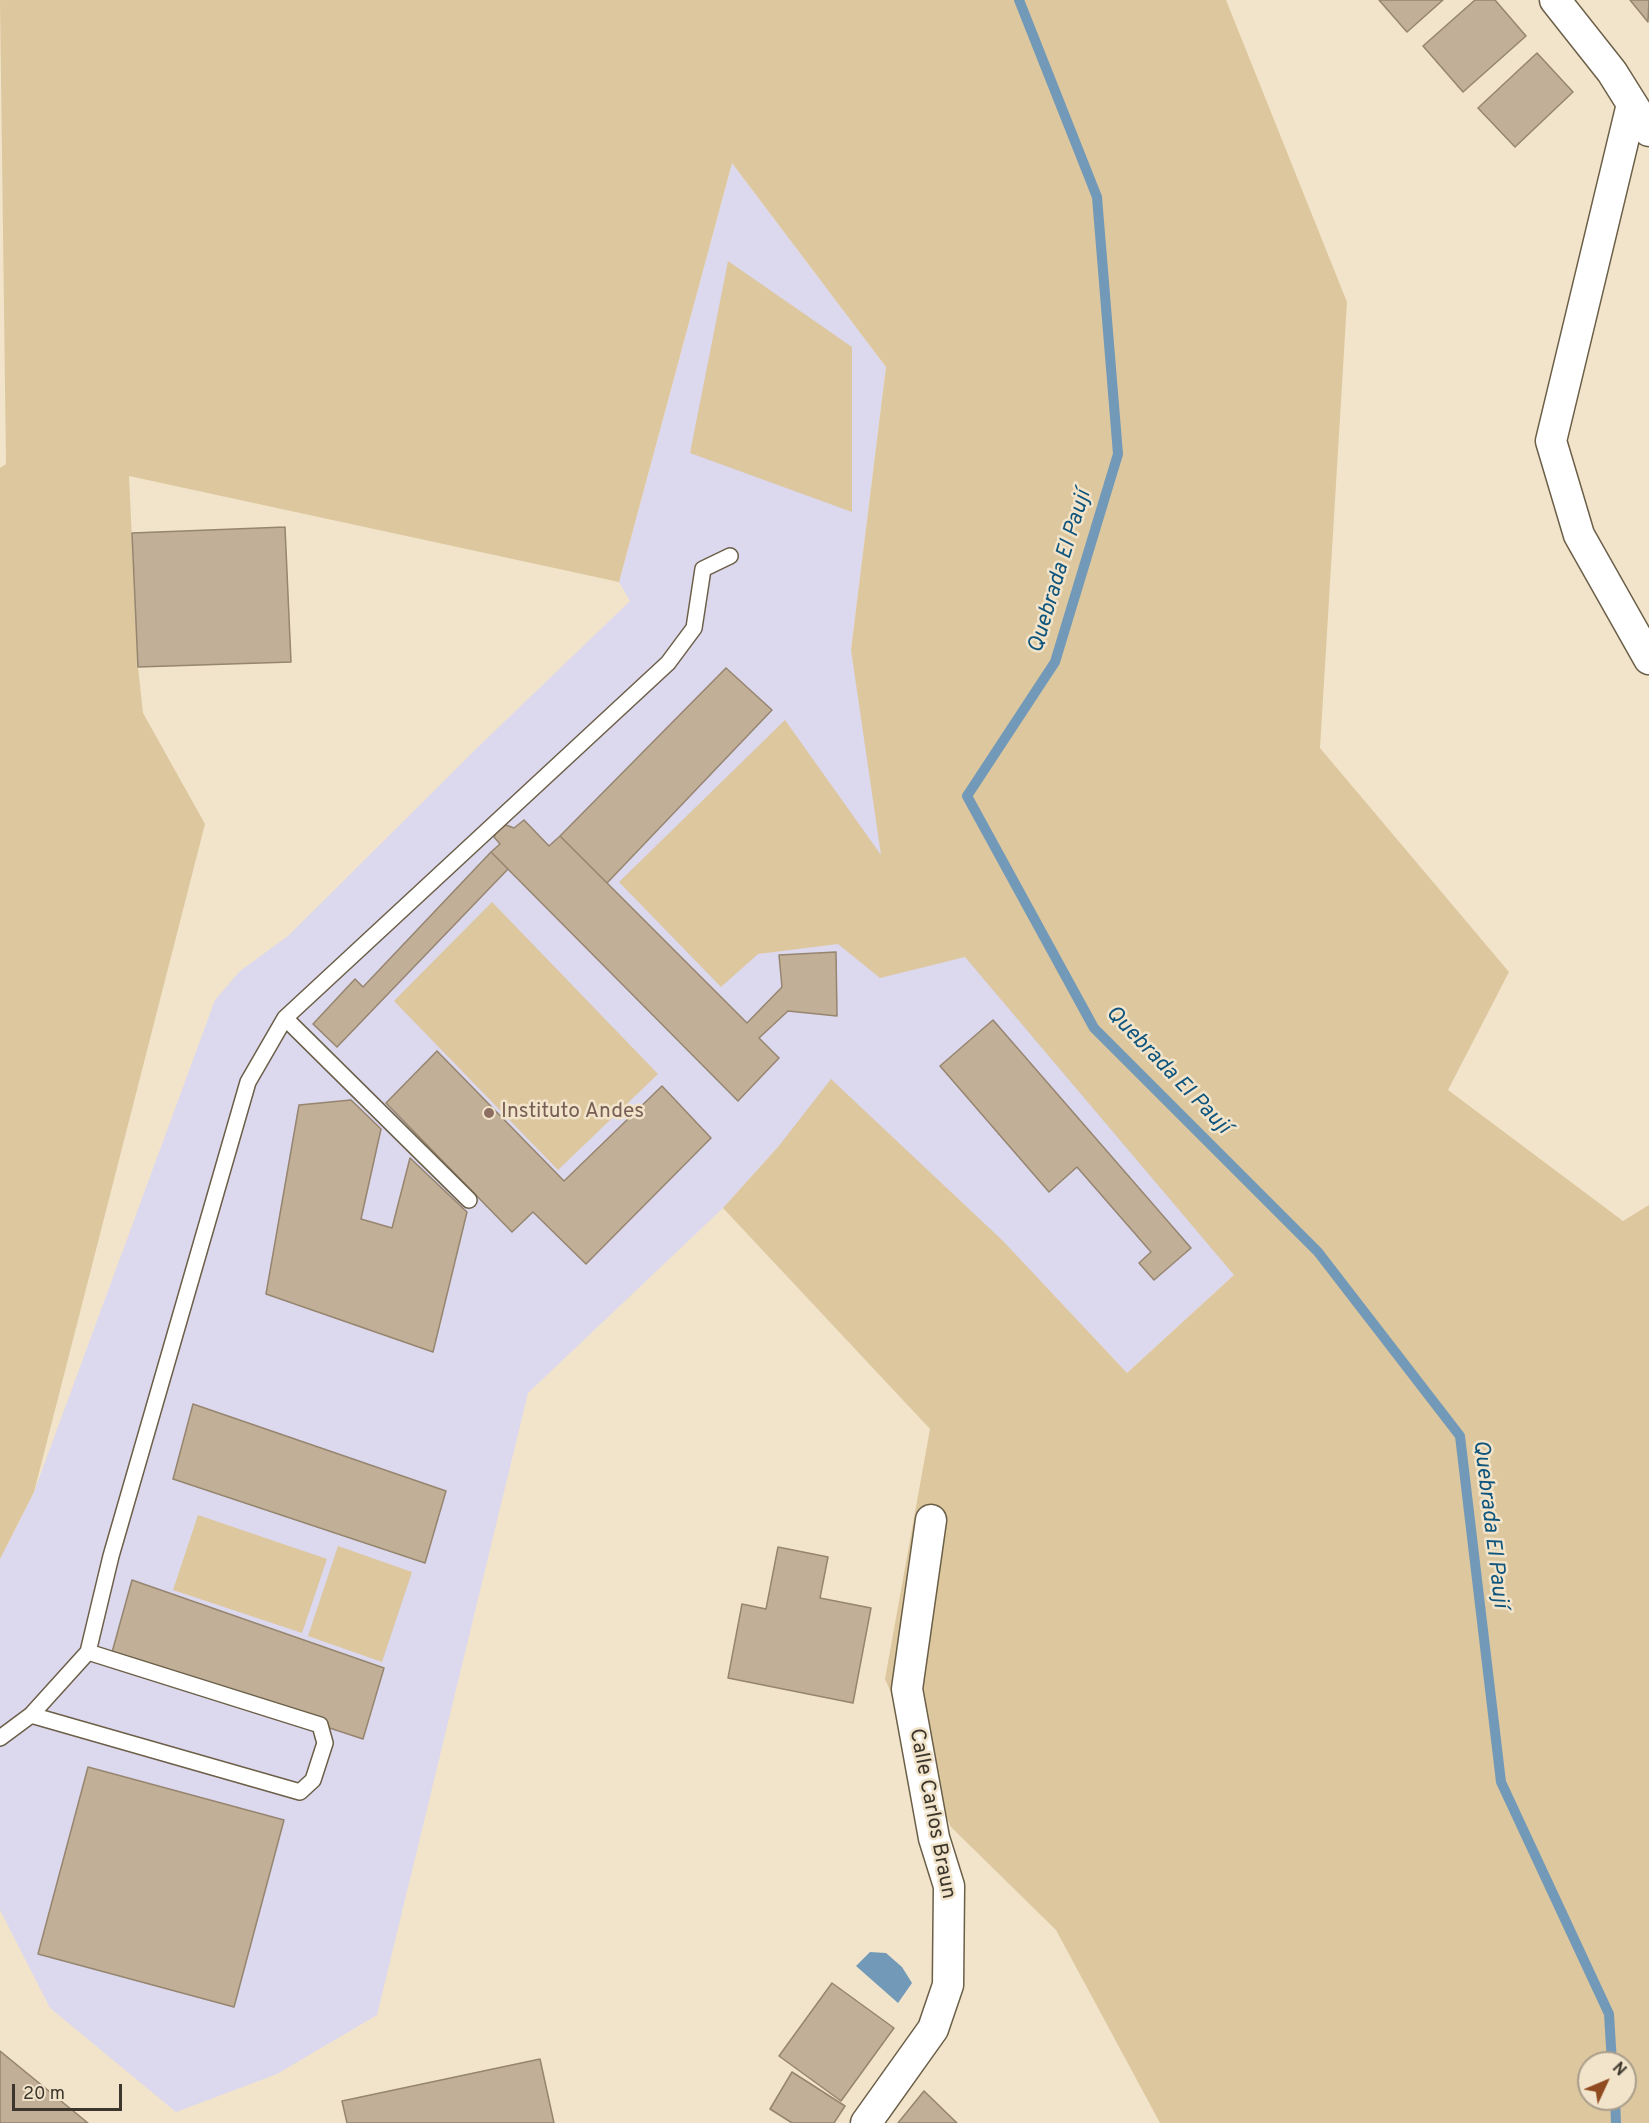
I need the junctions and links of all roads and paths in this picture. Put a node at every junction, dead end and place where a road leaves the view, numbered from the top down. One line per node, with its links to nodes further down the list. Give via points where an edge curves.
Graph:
1 (1555, 0): 2 (street)
2 (1632, 104): 3 (street); 5 (street, via 1551,441 1579,535)
3 (1649, 130)
4 (730, 556): 6 (lane, via 703,569 694,628 668,663)
5 (1649, 659)
6 (285, 1018): 7 (lane); 9 (lane, via 248,1082 111,1556)
7 (469, 1200)
8 (932, 1520): 12 (street, Calle Carlos Braun, via 907,1689 934,1838 949,1886 948,1985 933,2029)
9 (88, 1652): 10 (lane); 10 (lane, via 320,1725 325,1743 313,1780 300,1792)
10 (31, 1716): 11 (lane)
11 (0, 1738)
12 (866, 2123)

